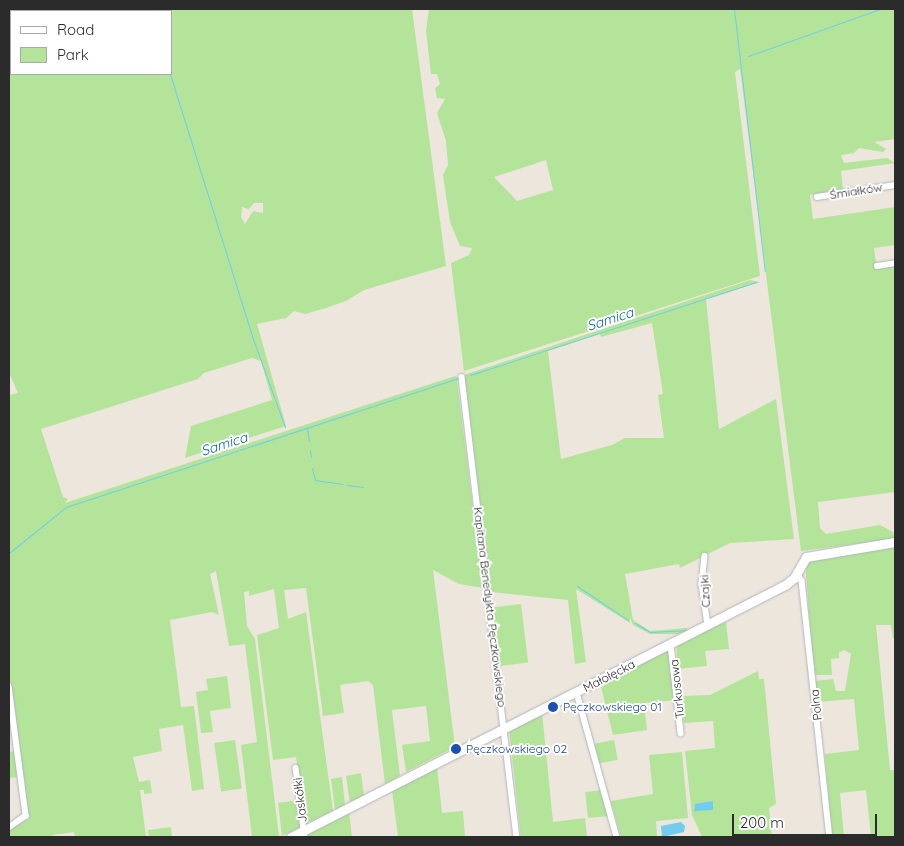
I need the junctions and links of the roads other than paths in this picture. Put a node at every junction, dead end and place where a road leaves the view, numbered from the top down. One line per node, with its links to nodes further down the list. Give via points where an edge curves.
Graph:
1 (895, 185): 2 (street, Śmiałków)
2 (817, 197)
3 (895, 263): 4 (street)
4 (877, 266)
5 (462, 377): 13 (street, Kapitana Benedykta Pęczkowskiego)
6 (895, 542): 8 (street, Małołęcka, via 814,553 803,558)
7 (705, 556): 9 (street, Czajki, via 702,584)
8 (797, 573): 9 (street, Małołęcka, via 785,585); 21 (street, Polna, via 802,581)
9 (708, 625): 10 (street, Małołęcka)
10 (671, 645): 12 (street, Małołęcka); 14 (street, Turkusowa)
11 (9, 686): 16 (street, via 26,816)
12 (577, 692): 13 (street, Małołęcka); 20 (street)
13 (506, 728): 17 (street, Małołęcka); 19 (street, Kapitana Benedykta Pęczkowskiego)
14 (681, 733)
15 (296, 768): 17 (street, Jaskółki)
16 (9, 828)
17 (304, 834): 18 (street, Małołęcka)
18 (291, 837)
19 (517, 837)
20 (617, 837)
21 (830, 837)

